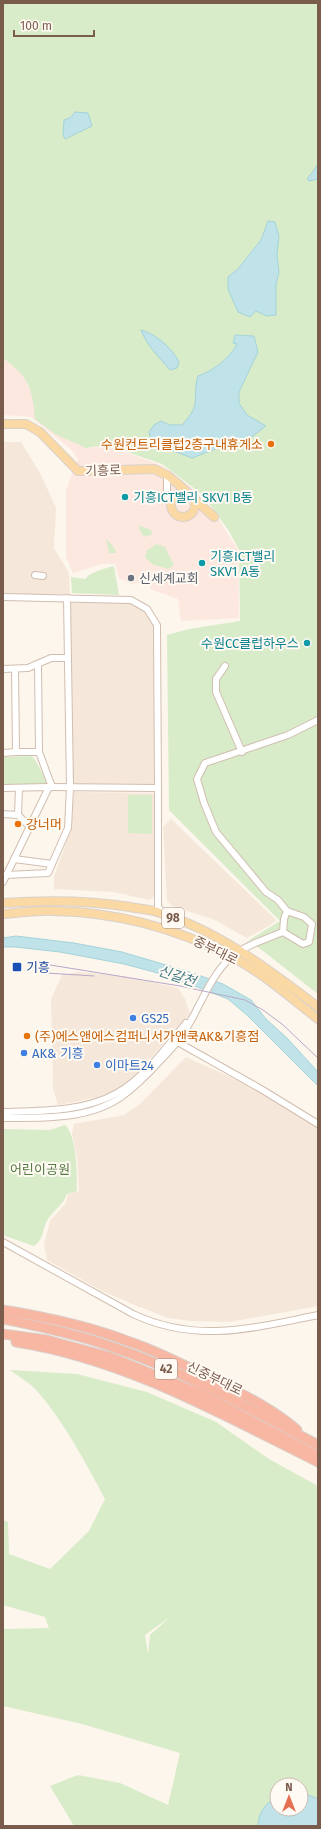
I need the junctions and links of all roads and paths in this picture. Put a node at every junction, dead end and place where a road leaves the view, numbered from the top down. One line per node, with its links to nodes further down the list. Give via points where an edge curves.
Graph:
1 (3, 424): 2 (main road, 기흥로, via 26,424 40,432 78,471 154,469)
2 (167, 475): 3 (street); 4 (main road, 기흥로)
3 (167, 497)
4 (214, 517)
5 (35, 576): 6 (street)
6 (43, 576)
7 (3, 597): 8 (street)
8 (67, 598): 9 (street); 23 (street, via 131,600 147,609 157,625)
9 (68, 658): 10 (street, via 51,658); 22 (street)
10 (38, 664): 13 (street); 16 (street)
11 (225, 666): 17 (street, via 216,679 216,692)
12 (3, 669): 13 (street)
13 (15, 669): 15 (street)
14 (318, 720): 17 (street, via 288,735)
15 (16, 752): 16 (street); 18 (street)
16 (39, 752): 19 (street)
17 (242, 752): 34 (street, via 205,763 197,778 216,832 266,892 278,900)
18 (3, 753)
19 (51, 787): 21 (street); 22 (street); 26 (street)
20 (3, 788): 21 (street)
21 (18, 788): 25 (street)
22 (70, 788): 23 (street); 28 (street, via 68,828)
23 (158, 788): 32 (street)
24 (3, 814): 25 (street)
25 (18, 815): 26 (street)
26 (30, 827): 27 (street)
27 (14, 859): 28 (street); 29 (street)
28 (52, 864): 29 (street, via 48,874)
29 (6, 871): 30 (street)
30 (3, 882)
31 (3, 903): 33 (main road, 중부대로 / 98, via 42,900 102,903)
32 (158, 907): 33 (street); 36 (street)
33 (145, 910): 36 (main road, 중부대로 / 98)
34 (287, 911): 37 (street); 37 (street, via 312,924 311,935 309,942 303,944)
35 (3, 914): 39 (main road, 중부대로 / 98, via 54,911 119,916 177,932)
36 (166, 915): 38 (main road, 중부대로 / 98, via 204,930)
37 (283, 932): 38 (street, via 252,944)
38 (240, 952): 39 (street); 40 (main road, 중부대로 / 98, via 272,972)
39 (232, 957): 41 (main road, 중부대로 / 98, via 273,984); 42 (street, via 221,969 182,1036)
40 (318, 1007)
41 (318, 1019)
42 (175, 1041): 43 (street, via 141,1074 119,1092 104,1100 75,1108); 44 (street, via 144,1078 120,1098 104,1106 76,1114); 45 (street)
43 (3, 1112)
44 (3, 1118)
45 (318, 1124)
46 (3, 1242): 48 (street, via 133,1314 152,1323 176,1329 200,1332 236,1331)
47 (3, 1310): 52 (highway, via 76,1324 173,1360 245,1396 275,1414)
48 (318, 1315)
49 (3, 1319): 52 (highway, 신중부대로 / 42, via 44,1327 118,1348 192,1380)
50 (3, 1334): 53 (highway, 신중부대로 / 42, via 47,1340 110,1357 201,1394)
51 (3, 1340): 54 (highway, via 50,1348 112,1366 190,1398)
52 (315, 1444)
53 (318, 1456)
54 (318, 1462)

